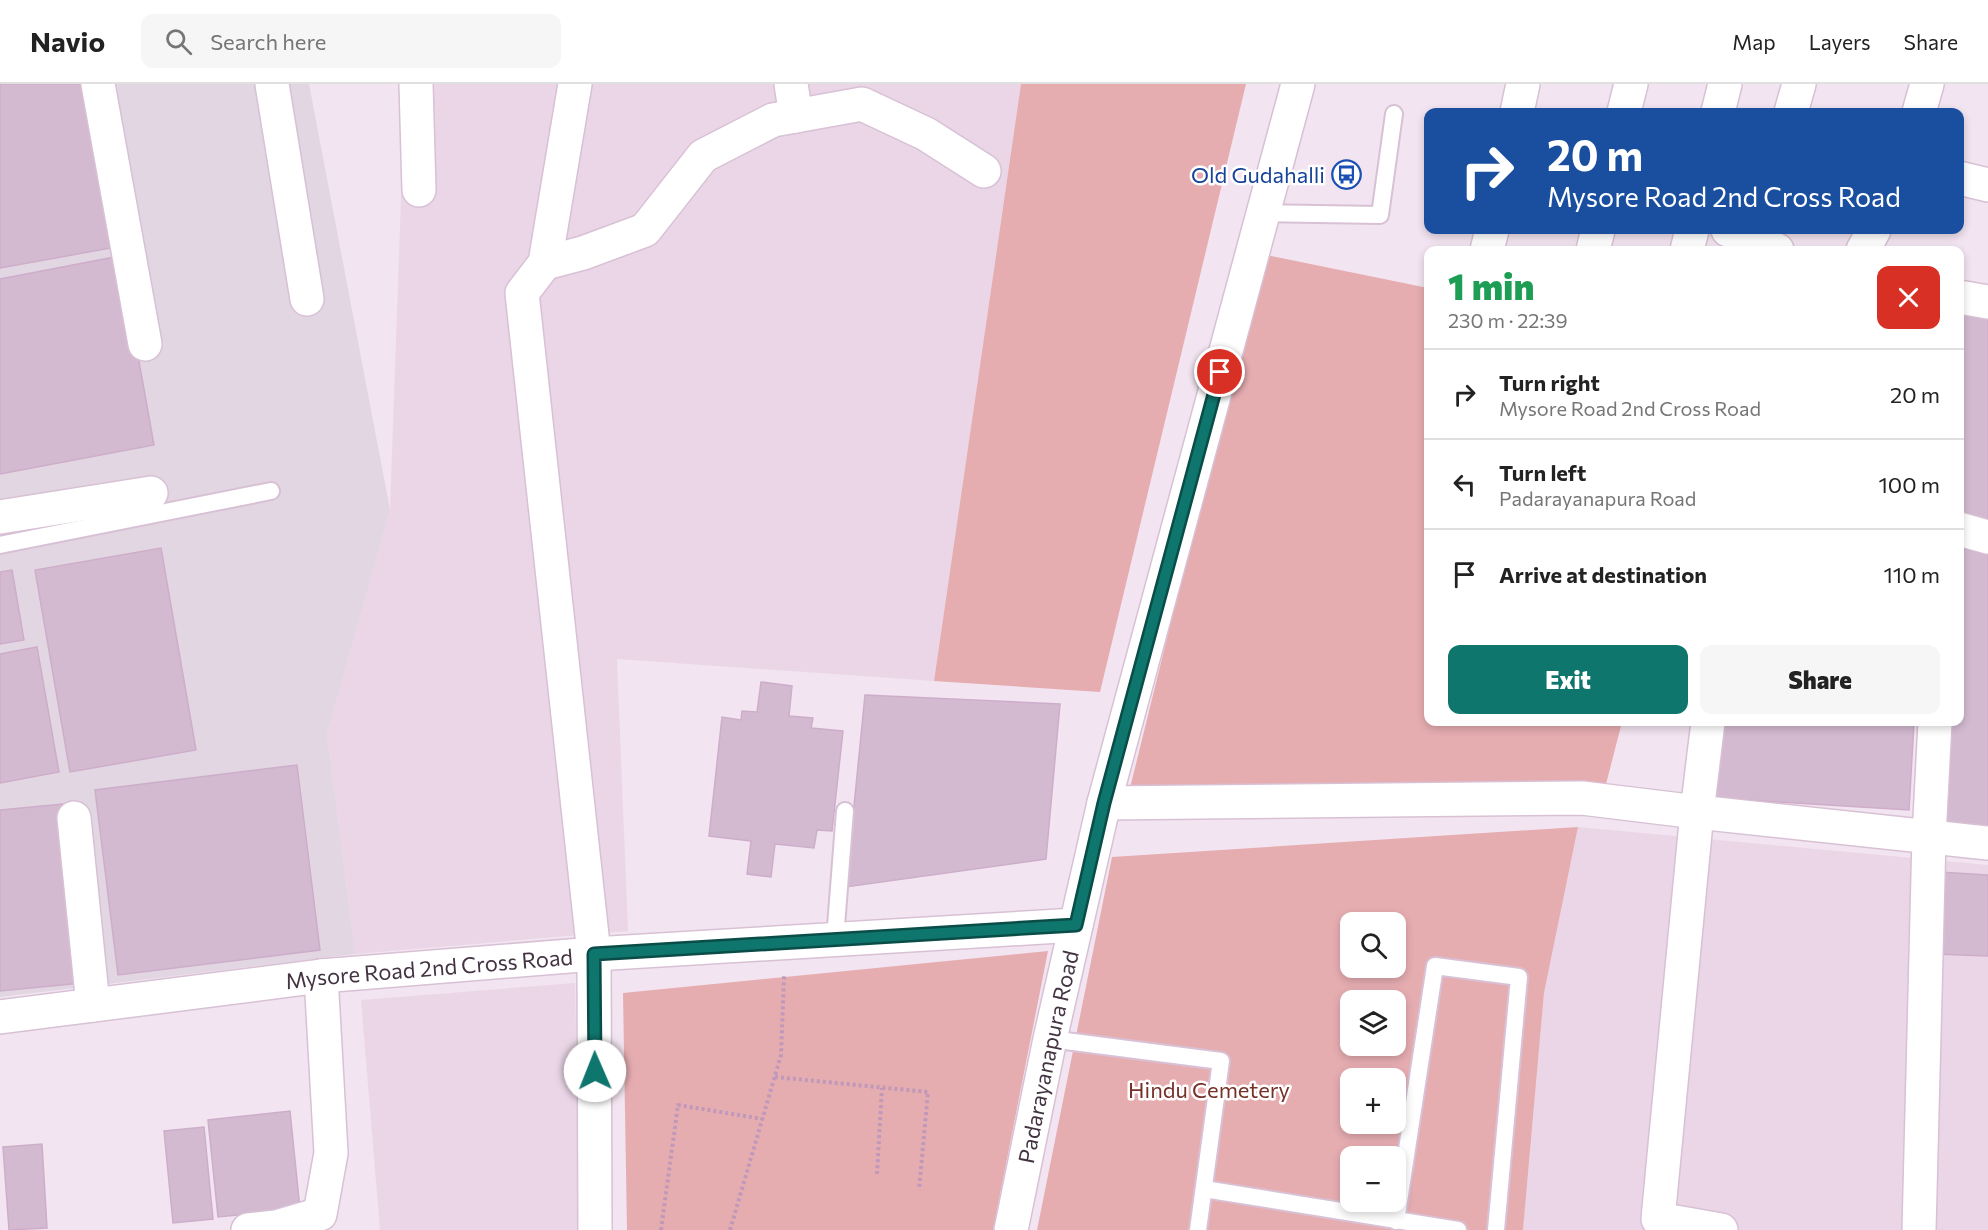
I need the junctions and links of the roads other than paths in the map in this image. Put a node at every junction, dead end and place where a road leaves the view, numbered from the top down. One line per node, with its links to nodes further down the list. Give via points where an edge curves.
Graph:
1 (98, 84): 30 (street)
2 (272, 84): 28 (street)
3 (416, 84): 22 (street)
4 (575, 84): 26 (street)
5 (791, 84): 18 (street)
6 (1298, 84): 23 (street, Padarayanapura Road)
7 (1523, 84): 12 (street)
8 (1631, 84): 13 (street)
9 (1725, 84): 14 (street)
10 (1800, 84): 15 (street)
11 (1928, 84): 16 (street)
12 (1518, 108)
13 (1625, 108)
14 (1719, 108)
15 (1792, 108)
16 (1919, 108)
17 (1394, 114): 23 (lane, via 1380,215)
18 (796, 116): 19 (street, via 862,104 926,134); 26 (street, via 772,120 703,156 645,230)
19 (984, 171)
20 (1964, 178): 21 (street)
21 (1988, 185)
22 (419, 190)
23 (1262, 213): 39 (street, Padarayanapura Road)
24 (1738, 234): 25 (street)
25 (1767, 246)
26 (545, 263): 47 (street, via 522,293)
27 (1964, 298): 29 (street)
28 (307, 299)
29 (1988, 302)
30 (145, 344)
31 (271, 491): 36 (lane)
32 (151, 493): 33 (street)
33 (0, 517)
34 (1964, 530): 35 (street)
35 (1988, 537)
36 (0, 546)
37 (1708, 726): 41 (street)
38 (1935, 726): 43 (street)
39 (1104, 803): 41 (street, via 1582,798); 45 (street, Padarayanapura Road)
40 (845, 811): 46 (lane)
41 (1697, 812): 43 (street); 54 (street)
42 (74, 818): 49 (street)
43 (1929, 837): 44 (street); 62 (street)
44 (1988, 843)
45 (1076, 925): 46 (street, Mysore Road 2nd Cross Road); 51 (street, Padarayanapura Road)
46 (835, 939): 47 (street, Mysore Road 2nd Cross Road)
47 (594, 954): 48 (street, Mysore Road 2nd Cross Road); 56 (street)
48 (321, 975): 49 (street, Mysore Road 2nd Cross Road); 55 (street, via 330,1154 320,1214 276,1227)
49 (93, 1005): 50 (street, Mysore Road 2nd Cross Road)
50 (0, 1017)
51 (1050, 1039): 52 (lane, via 1221,1061); 57 (street, Padarayanapura Road)
52 (1204, 1189): 53 (lane); 58 (lane)
53 (1396, 1221): 59 (lane); 60 (lane, via 1435,966 1519,977)
54 (1656, 1226): 61 (street)
55 (248, 1230)
56 (595, 1230)
57 (1011, 1230)
58 (1198, 1230)
59 (1458, 1230)
60 (1496, 1230)
61 (1721, 1230)
62 (1919, 1230)

